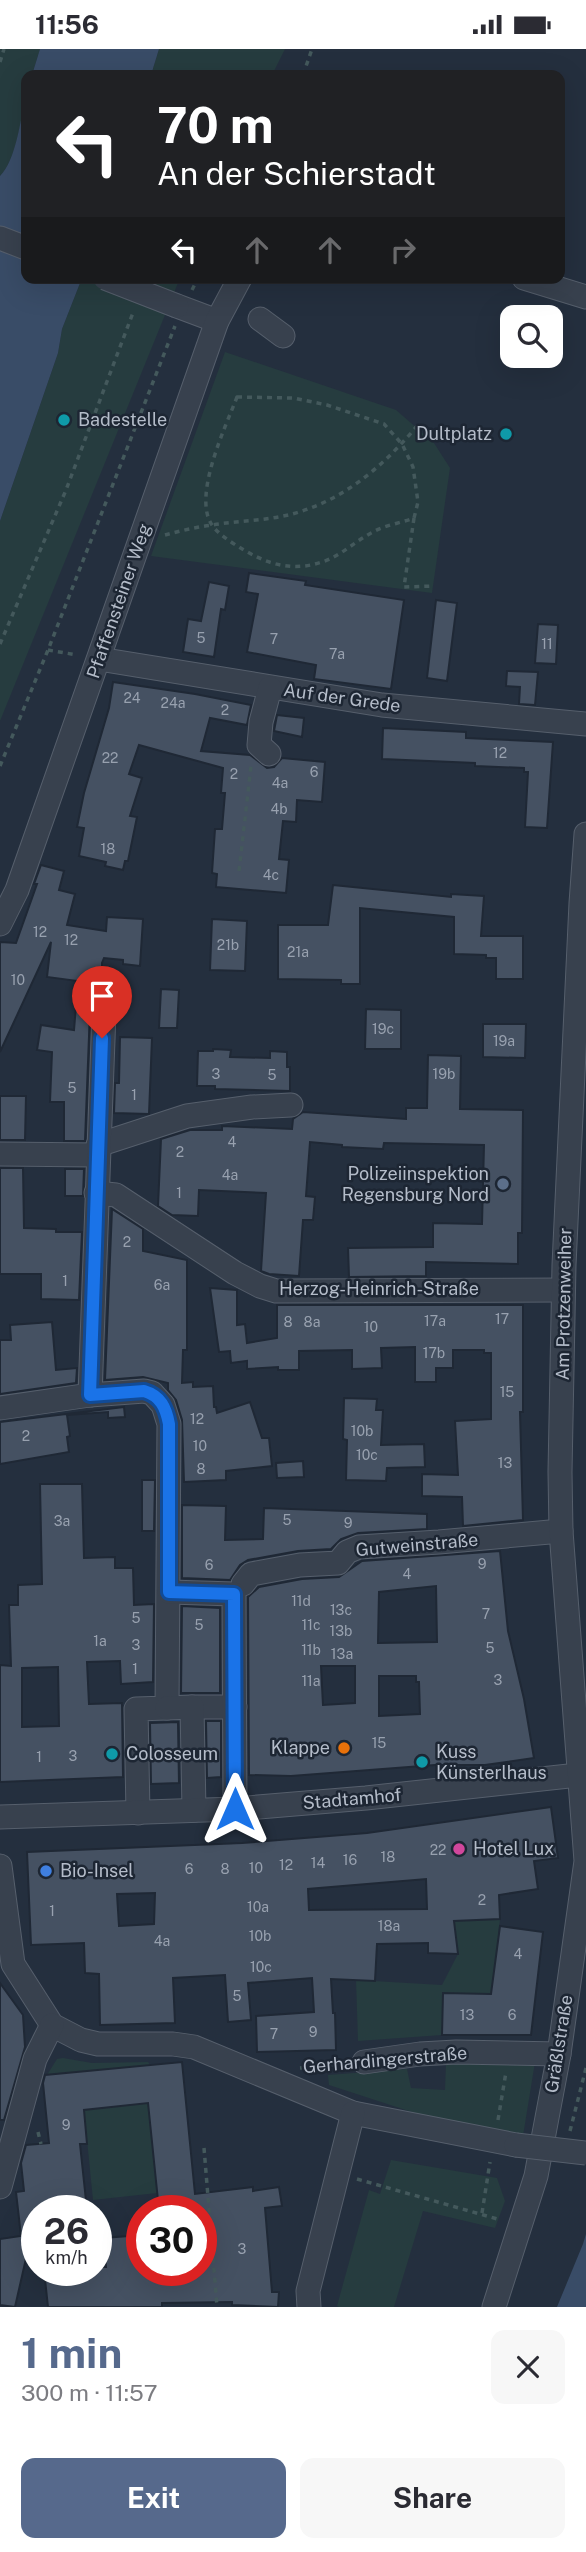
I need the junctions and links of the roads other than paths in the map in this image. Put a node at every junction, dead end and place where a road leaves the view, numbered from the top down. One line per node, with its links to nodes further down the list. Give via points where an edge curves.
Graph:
1 (0, 239): 2 (street)
2 (21, 246)
3 (121, 284): 8 (street, bridge)
4 (237, 284): 8 (street, Pfaffensteiner Weg)
5 (542, 284): 6 (street)
6 (586, 297)
7 (260, 319): 9 (street)
8 (217, 321): 10 (street, Pfaffensteiner Weg)
9 (283, 336)
10 (99, 659): 11 (street, Auf der Grede); 15 (street, Pfaffensteiner Weg, via 17,890)
11 (270, 688): 12 (street, Auf der Grede, via 438,711); 13 (street, via 261,722)
12 (586, 724)
13 (264, 750)
14 (586, 834): 21 (street, Am Protzenweiher)
15 (0, 924)
16 (104, 985): 18 (street)
17 (291, 1105): 18 (street, via 187,1116)
18 (98, 1150): 19 (street); 20 (street)
19 (0, 1154)
20 (96, 1193): 21 (street, Herzog-Heinrich-Straße, via 116,1195 235,1273 276,1291); 22 (street)
21 (563, 1290): 24 (street, Am Protzenweiher)
22 (90, 1395): 23 (street); 26 (street, via 144,1391 163,1405 169,1424)
23 (0, 1408)
24 (561, 1531): 25 (street, Gutweinstraße, via 359,1546 338,1563 251,1574); 30 (street, Am Protzenweiher)
25 (238, 1589): 26 (street); 28 (street)
26 (169, 1592): 29 (street)
27 (192, 1707): 28 (street); 29 (street); 32 (street)
28 (235, 1707): 31 (street)
29 (167, 1708): 33 (street, via 136,1709)
30 (578, 1775): 31 (street, Stadtamhof); 37 (street, Gräßlstraße, via 586,1861)
31 (235, 1809): 32 (street, Stadtamhof)
32 (194, 1811): 33 (street, Stadtamhof)
33 (138, 1812): 34 (street, Stadtamhof)
34 (0, 1817)
35 (0, 1873): 36 (street, via 13,1964)
36 (52, 2025): 39 (street, Gerhardingerstraße, via 81,2041 98,2044 194,2047); 41 (street, via 35,2059)
37 (559, 2054): 38 (street, Gerhardingerstraße, via 444,2052); 43 (street, Gräßlstraße, via 536,2176)
38 (364, 2062)
39 (353, 2113): 40 (street, Gerhardingerstraße, bridge, via 505,2143); 42 (street, via 308,2291)
40 (586, 2153)
41 (0, 2187)
42 (309, 2307)
43 (494, 2307)

